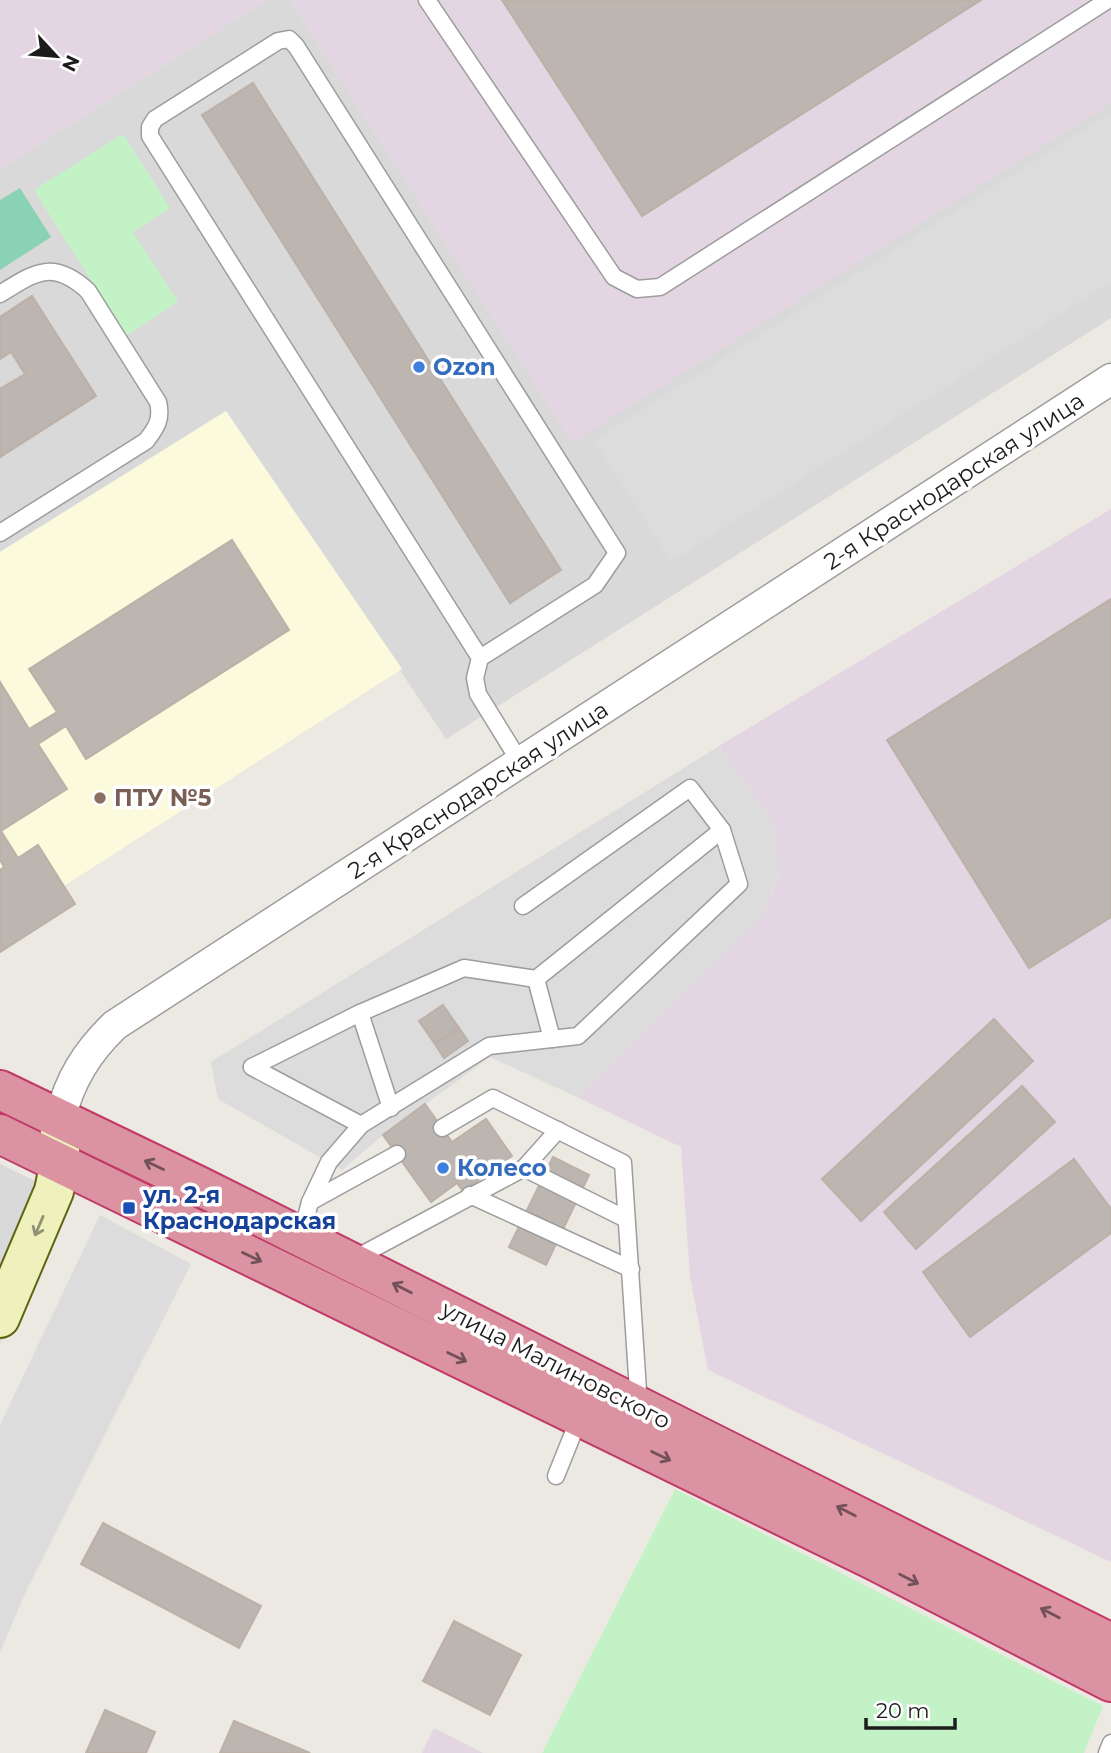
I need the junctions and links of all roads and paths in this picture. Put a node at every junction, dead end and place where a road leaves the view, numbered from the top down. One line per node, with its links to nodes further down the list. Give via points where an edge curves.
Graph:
1 (426, 0): 2 (lane, via 614,277 637,289 660,287)
2 (1108, 0)
3 (0, 294): 5 (lane, via 45,270 75,279 95,302 158,402 161,415 146,441)
4 (1111, 379): 7 (street, 2-я Краснодарская улица)
5 (0, 533)
6 (480, 658): 6 (lane, via 150,136 155,118 278,41 289,39 296,46 617,553 596,585); 7 (lane, via 475,678 478,694)
7 (520, 762): 15 (street, 2-я Краснодарская улица, via 115,1025 80,1065)
8 (722, 830): 9 (lane, via 690,788); 10 (lane); 12 (lane, via 739,884 578,1036)
9 (523, 906)
10 (536, 979): 11 (lane, via 464,968); 12 (lane)
11 (360, 1013): 14 (lane); 16 (lane, via 252,1068)
12 (552, 1039): 14 (lane, via 489,1046)
13 (0, 1090): 15 (highway, улица Малиновского)
14 (391, 1108): 16 (lane)
15 (60, 1118): 21 (street, 2-я Краснодарская улица); 25 (highway, улица Малиновского, one-way to 15)
16 (361, 1125): 25 (lane, via 329,1162)
17 (442, 1128): 18 (lane, via 493,1098)
18 (558, 1130): 22 (lane); 24 (lane, via 623,1163)
19 (0, 1134): 21 (highway, улица Малиновского)
20 (397, 1154): 25 (lane)
21 (60, 1161): 28 (street, 2-я Краснодарская улица, one-way to 28, via 54,1191); 30 (highway, улица Малиновского, one-way to 30)
22 (524, 1168): 23 (lane); 24 (lane)
23 (470, 1195): 26 (lane); 27 (lane)
24 (626, 1219): 27 (lane)
25 (305, 1220): 26 (highway, улица Малиновского)
26 (349, 1261): 29 (highway, улица Малиновского, one-way to 26)
27 (631, 1269): 29 (lane)
28 (0, 1318)
29 (639, 1407): 32 (highway, улица Малиновского, one-way to 29)
30 (580, 1416): 31 (lane); 33 (highway, улица Малиновского, one-way to 33)
31 (556, 1476)
32 (1111, 1643)
33 (1111, 1682)
34 (1111, 1743): 35 (lane)
35 (1107, 1753)

